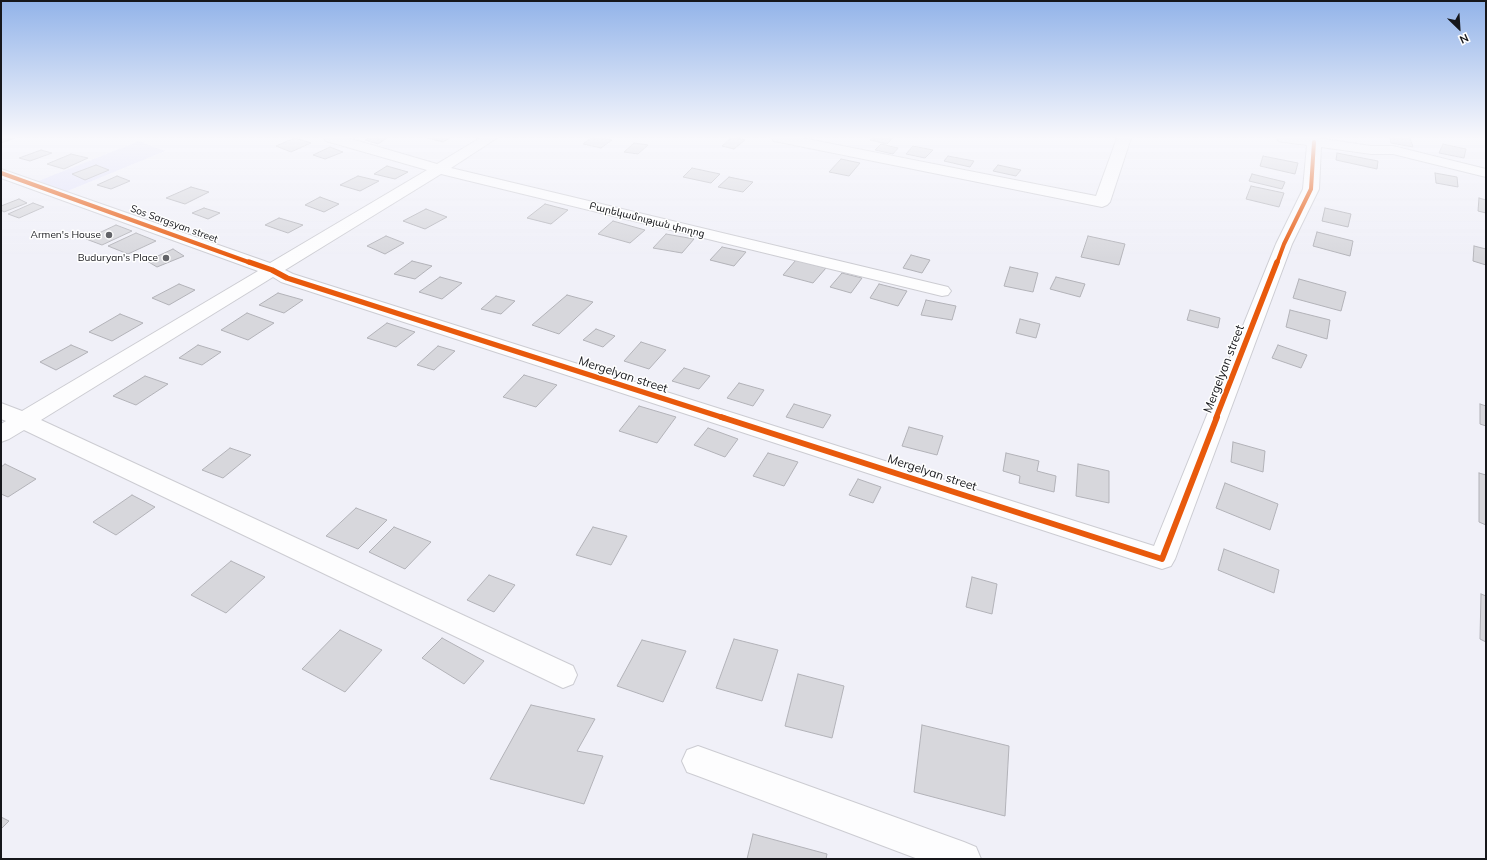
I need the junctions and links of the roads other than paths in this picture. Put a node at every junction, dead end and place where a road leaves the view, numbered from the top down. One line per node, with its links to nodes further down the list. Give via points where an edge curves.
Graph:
1 (15, 178): 7 (street, Sos Sargsyan street)
2 (425, 178): 7 (street)
3 (473, 178): 8 (street, Բարեկամության փողոց)
4 (982, 178): 5 (street, via 1102,202)
5 (1110, 178)
6 (1312, 178): 7 (street, Mergelyan street, via 1311,189 1284,244 1162,559 294,281)
7 (272, 270): 10 (street)
8 (942, 291)
9 (1, 410): 10 (street)
10 (25, 420): 11 (street); 12 (street)
11 (1, 434)
12 (563, 675)
13 (698, 761): 14 (street)
14 (964, 859)

